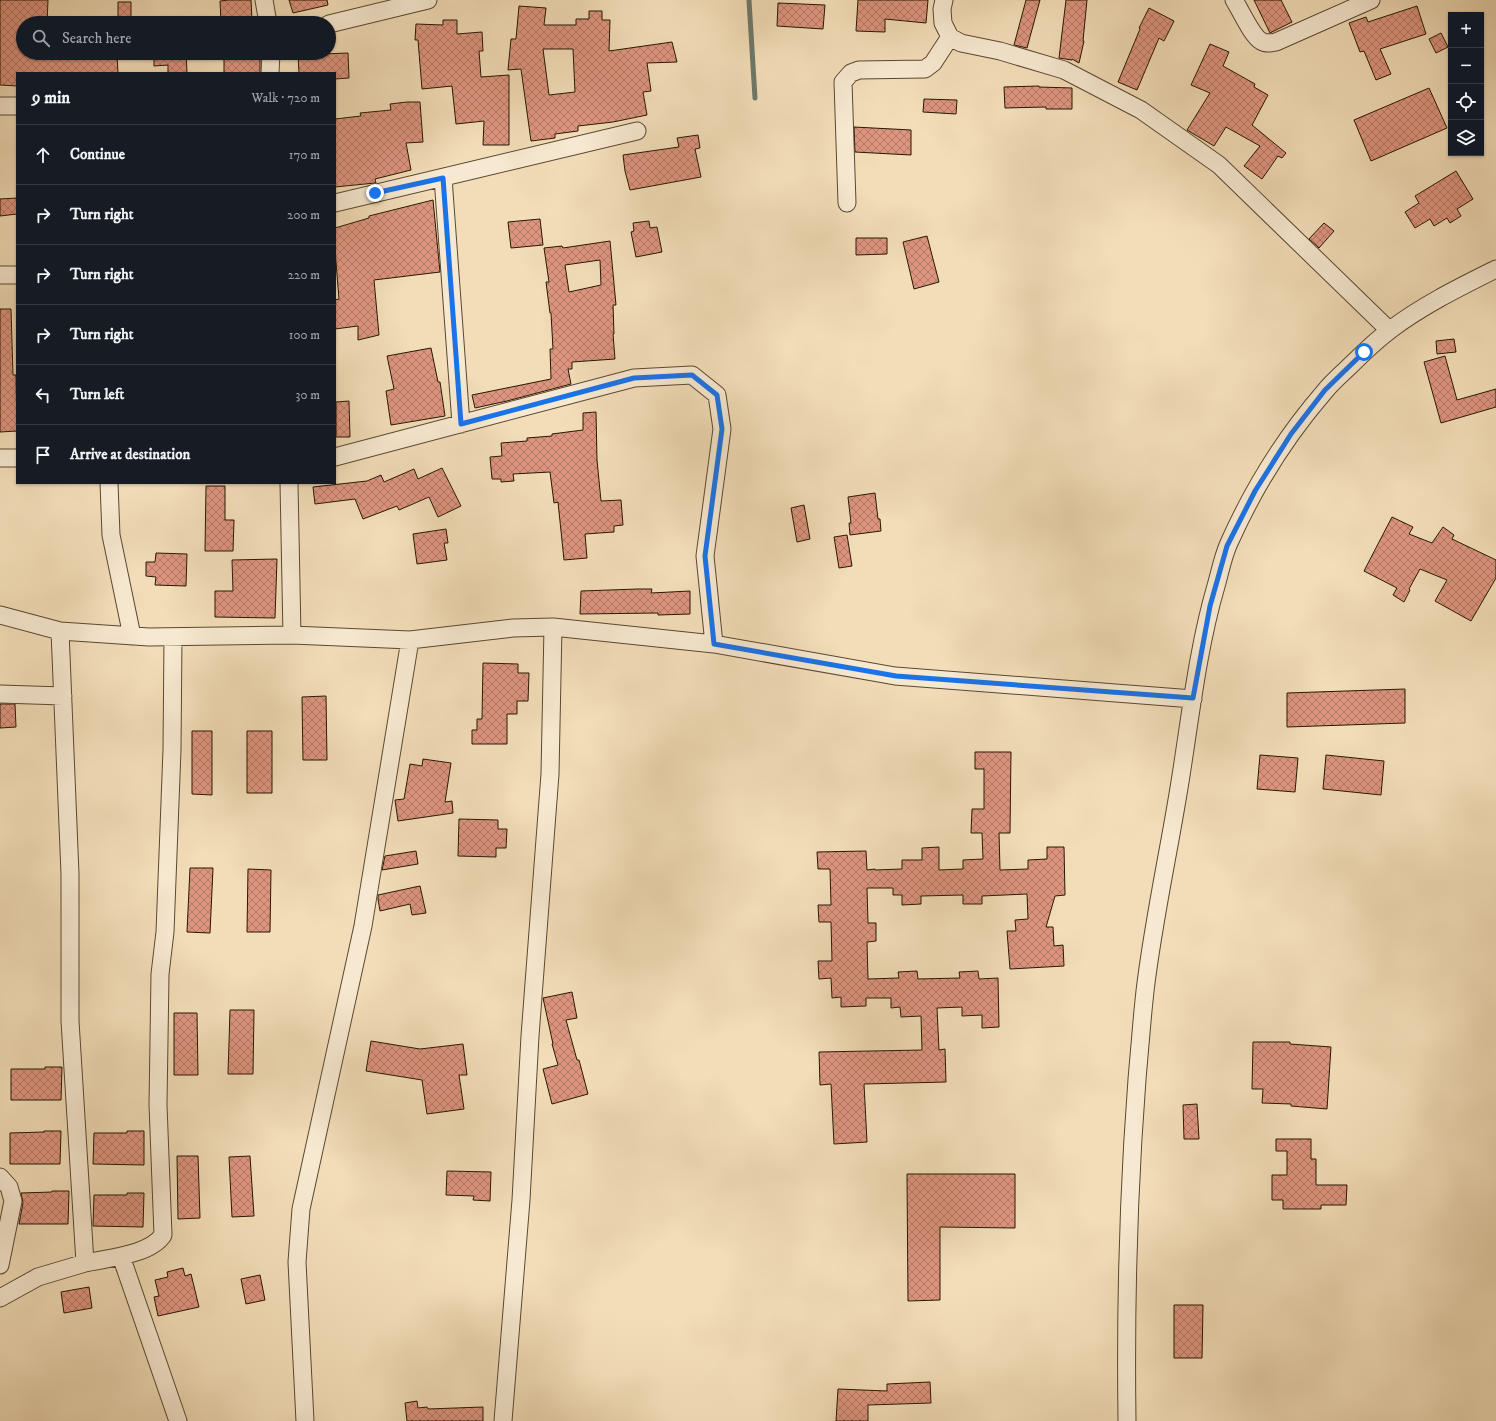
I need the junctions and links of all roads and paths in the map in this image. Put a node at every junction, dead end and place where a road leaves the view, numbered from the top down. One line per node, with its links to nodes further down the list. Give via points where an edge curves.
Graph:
1 (264, 0): 6 (street)
2 (428, 0): 7 (street)
3 (944, 0): 8 (street, via 943,23)
4 (1234, 0): 5 (street, via 1256,36 1261,42 1268,44)
5 (1371, 0)
6 (267, 16)
7 (336, 22)
8 (950, 37): 16 (street, via 933,63 925,69 860,70 851,73 843,82); 20 (street, via 961,43 1000,51 1064,70 1141,110 1219,165)
9 (270, 60): 10 (street)
10 (270, 72)
11 (0, 106): 12 (street)
12 (16, 106)
13 (637, 131): 14 (street)
14 (443, 178): 15 (street); 21 (street)
15 (336, 203)
16 (847, 203)
17 (1496, 269): 20 (street, via 1453,290)
18 (0, 275): 19 (street)
19 (16, 275)
20 (1389, 330): 37 (street, via 1325,390 1291,434 1255,491 1227,546 1210,606)
21 (461, 424): 22 (street); 34 (street, via 634,378 692,375 717,395 722,429 705,556)
22 (336, 457)
23 (0, 458): 24 (street)
24 (16, 458)
25 (109, 484): 31 (street, via 111,535)
26 (289, 484): 30 (street)
27 (0, 615): 29 (street)
28 (553, 627): 33 (street, via 513,628); 34 (street); 45 (street, via 550,774)
29 (60, 631): 31 (street); 36 (street)
30 (292, 634): 32 (street); 33 (street)
31 (132, 636): 32 (street)
32 (173, 637): 39 (street, via 172,750 165,932 160,974 158,1105 163,1236 152,1246)
33 (410, 640): 44 (street, via 363,926 301,1209 297,1262)
34 (714, 644): 37 (street, via 896,676)
35 (0, 694): 36 (street)
36 (63, 696): 40 (street, via 70,874 70,1021)
37 (1193, 698): 46 (street, via 1152,936 1140,1050 1127,1251)
38 (0, 1177): 41 (street, via 9,1187 13,1200)
39 (121, 1256): 40 (street); 43 (street)
40 (85, 1263): 42 (street, via 38,1277)
41 (0, 1265)
42 (0, 1298)
43 (178, 1421)
44 (305, 1421)
45 (503, 1421)
46 (1127, 1421)

